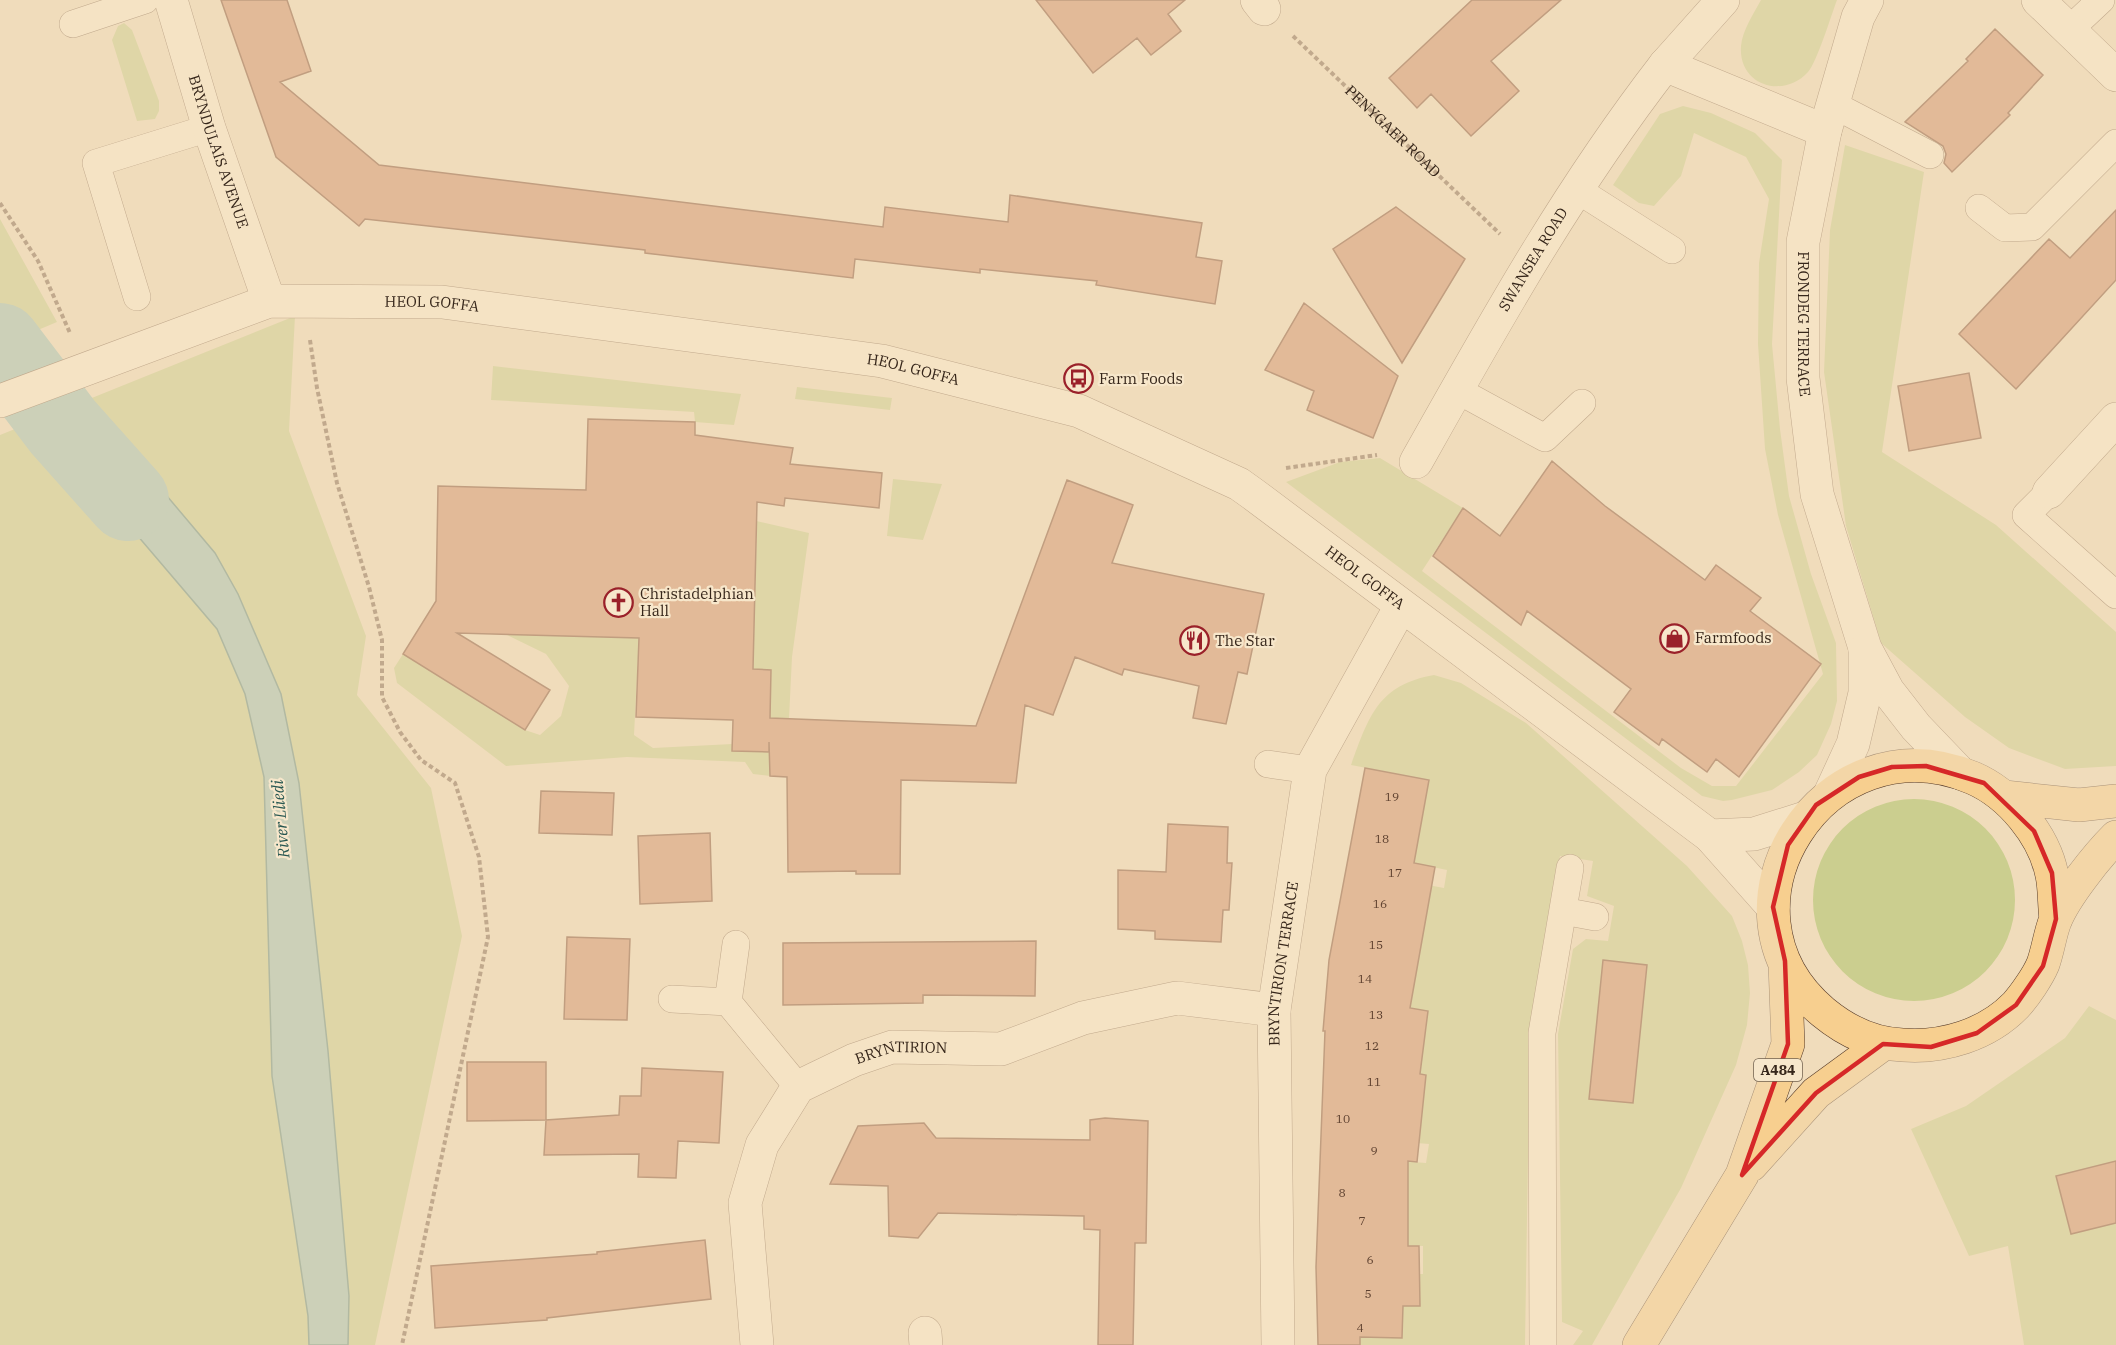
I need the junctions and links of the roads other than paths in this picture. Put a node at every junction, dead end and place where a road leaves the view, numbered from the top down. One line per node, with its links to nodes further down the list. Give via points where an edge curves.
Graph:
1 (145, 0): 7 (lane)
2 (171, 0): 12 (street, BRYNDULAIS AVENUE)
3 (1723, 0): 9 (street, SWANSEA ROAD)
4 (1866, 0): 11 (street, FRONDEG TERRACE)
5 (2038, 0): 8 (street)
6 (2101, 0): 8 (lane)
7 (73, 24)
8 (2069, 30): 10 (street)
9 (1665, 65): 11 (street); 15 (street, SWANSEA ROAD)
10 (2116, 75)
11 (1828, 117): 14 (lane); 28 (street, FRONDEG TERRACE, via 1803,242 1803,378 1817,494)
12 (209, 128): 18 (lane, via 96,163); 19 (street, BRYNDULAIS AVENUE)
13 (2116, 143): 16 (lane, via 2032,227 2005,228)
14 (1930, 155)
15 (1576, 189): 17 (lane); 20 (street, SWANSEA ROAD, via 1529,261)
16 (1979, 208)
17 (1672, 250)
18 (137, 297)
19 (269, 301): 21 (street, HEOL GOFFA); 27 (street, HEOL GOFFA, via 442,302 882,361 1079,411 1239,484)
20 (1457, 390): 22 (lane, via 1545,438); 24 (street, SWANSEA ROAD)
21 (0, 401)
22 (1582, 403)
23 (2116, 419): 25 (street)
24 (1416, 462)
25 (2049, 492): 26 (lane, via 2026,515)
26 (2116, 595)
27 (1401, 606): 30 (street, BRYNTIRION TERRACE); 36 (street, HEOL GOFFA)
28 (1865, 648): 31 (street, FRONDEG TERRACE, via 1888,691 1916,728); 32 (street, FRONDEG TERRACE, via 1865,693 1853,744)
29 (1268, 764): 30 (lane)
30 (1310, 770): 47 (street, BRYNTIRION TERRACE)
31 (1960, 772): 32 (main road, via 1926,766 1892,767 1859,777); 33 (main road)
32 (1830, 794): 35 (main road)
33 (2004, 797): 34 (main road, via 2079,805); 42 (main road, via 2034,831 2052,873)
34 (2116, 801)
35 (1805, 818): 36 (street, via 1754,834); 39 (main road, via 1788,845 1777,875)
36 (1710, 836): 39 (street, HEOL GOFFA)
37 (2116, 837): 42 (main road, via 2098,854)
38 (1570, 868): 40 (lane)
39 (1773, 907): 44 (main road)
40 (1563, 911): 41 (lane); 53 (lane, via 1542,1033)
41 (1595, 917)
42 (2055, 919): 48 (main road, via 2043,966 2008,1011 1977,1033 1931,1047)
43 (736, 944): 46 (lane)
44 (1785, 961): 48 (main road, via 1808,999 1825,1014 1842,1028); 50 (main road, A484, via 1788,1044)
45 (672, 999): 46 (lane)
46 (728, 1002): 49 (lane)
47 (1274, 1010): 49 (street, BRYNTIRION, via 1176,998 1083,1018 1001,1049 892,1047); 52 (street, BRYNTIRION TERRACE)
48 (1883, 1044): 50 (main road, A484, via 1816,1093)
49 (798, 1087): 51 (street, via 762,1144 745,1203)
50 (1742, 1175): 54 (main road, A484)
51 (757, 1345)
52 (1278, 1345)
53 (1543, 1345)
54 (1639, 1345)

